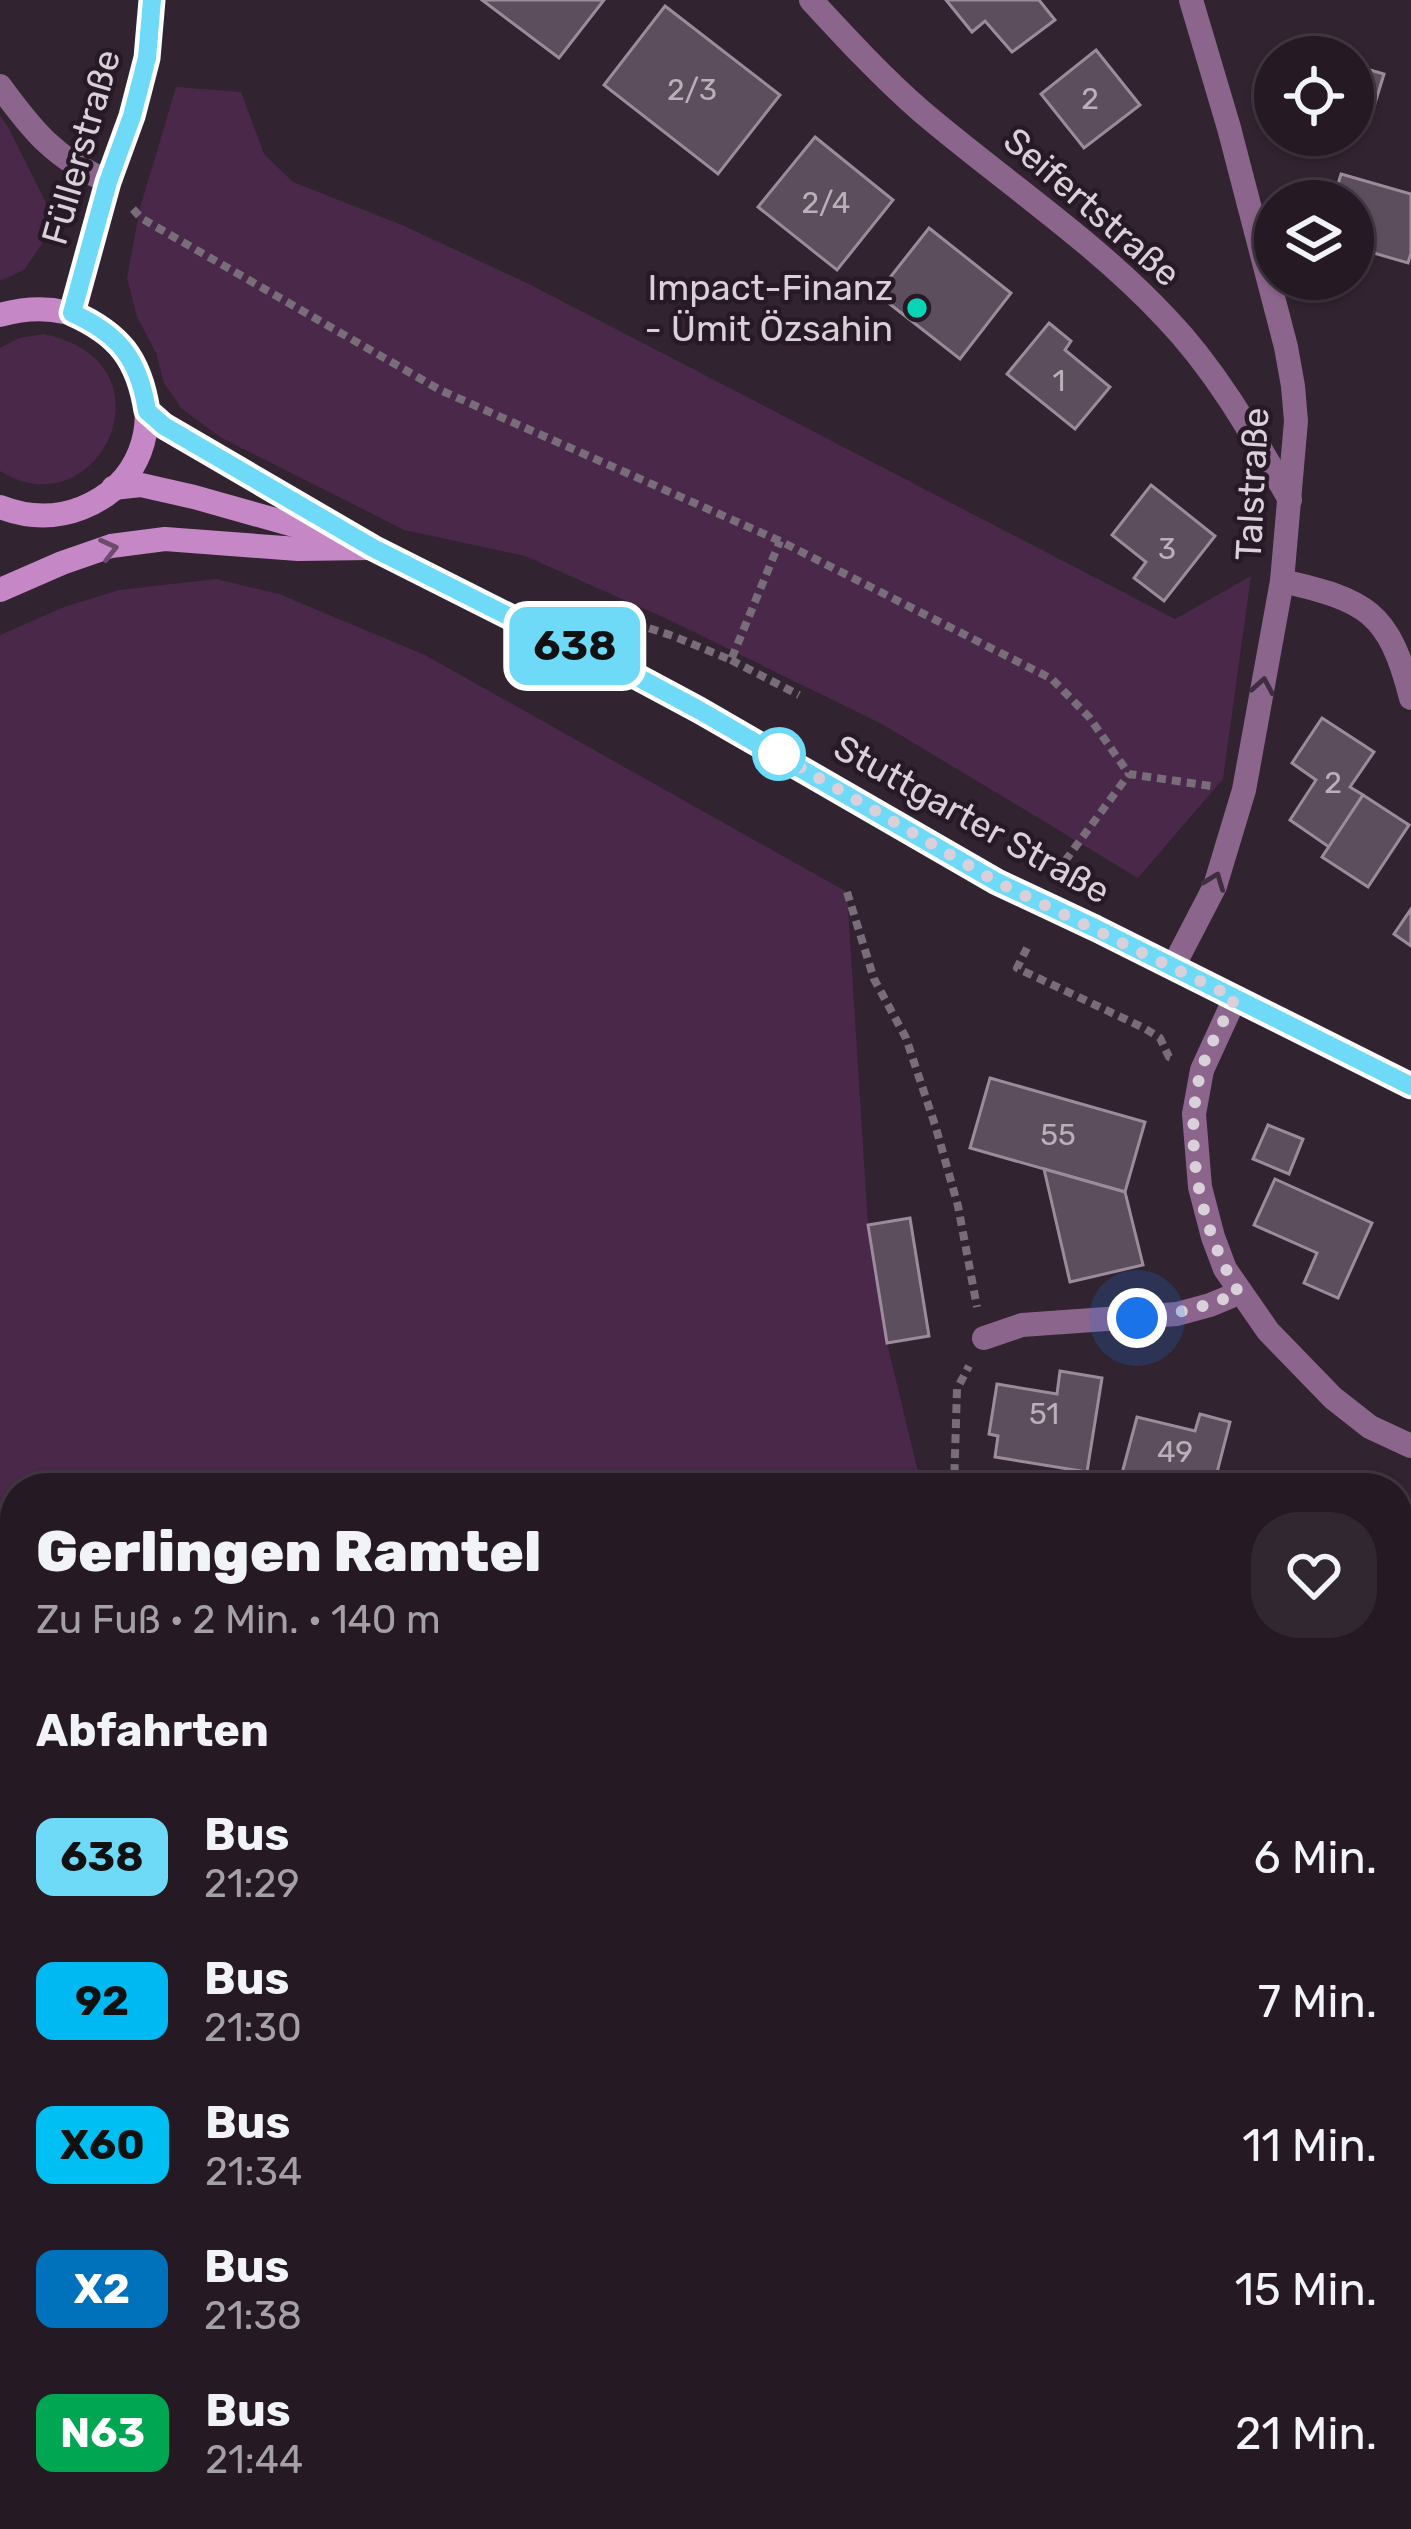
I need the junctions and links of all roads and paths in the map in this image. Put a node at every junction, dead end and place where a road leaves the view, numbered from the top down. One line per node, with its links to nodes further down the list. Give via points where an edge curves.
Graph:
1 (152, 0): 5 (street, Füllerstraße, via 147,58)
2 (811, 0): 10 (street, Seifertstraße, via 921,111 1165,316 1202,358)
3 (1191, 0): 10 (street, Talstraße, via 1290,366)
4 (0, 86): 5 (street, via 44,143)
5 (108, 182): 6 (street, Füllerstraße); 12 (path, via 141,218 440,390)
6 (72, 313): 7 (main road); 8 (main road, via 116,340 143,385)
7 (0, 315)
8 (147, 411): 9 (main road, via 138,453); 13 (main road, Stuttgarter Straße)
9 (113, 488): 11 (main road, via 69,513); 13 (main road, Stuttgarter Straße, via 141,485 194,497)
10 (1290, 500): 14 (street, Talstraße)
11 (6, 518)
12 (780, 541): 17 (path); 20 (path, via 1052,679)
13 (373, 548): 15 (main road, one-way to 13, via 111,546 165,539); 25 (main road, Stuttgarter Straße, via 617,666 997,882)
14 (1282, 581): 19 (street, via 1362,606 1395,650); 21 (street, Talstraße, one-way to 14)
15 (0, 590)
16 (578, 605): 17 (path)
17 (731, 660): 18 (path)
18 (799, 695)
19 (1411, 698)
20 (1129, 773): 21 (path); 22 (path)
21 (1244, 790): 25 (street, Talstraße, one-way to 21, via 1215,886)
22 (1065, 861)
23 (847, 892): 30 (path, via 936,1128)
24 (1027, 948): 27 (path, via 1017,968 1144,1028 1169,1057)
25 (1173, 968): 26 (main road, Stuttgarter Straße)
26 (1235, 998): 27 (street); 28 (main road, Stuttgarter Straße)
27 (1202, 1070): 29 (street, via 1194,1114 1200,1187)
28 (1411, 1086)
29 (1239, 1293): 30 (street, via 1177,1314 1022,1325); 31 (street, via 1333,1398)
30 (983, 1338): 32 (path, via 957,1389)
31 (1411, 1446)
32 (954, 1473)

